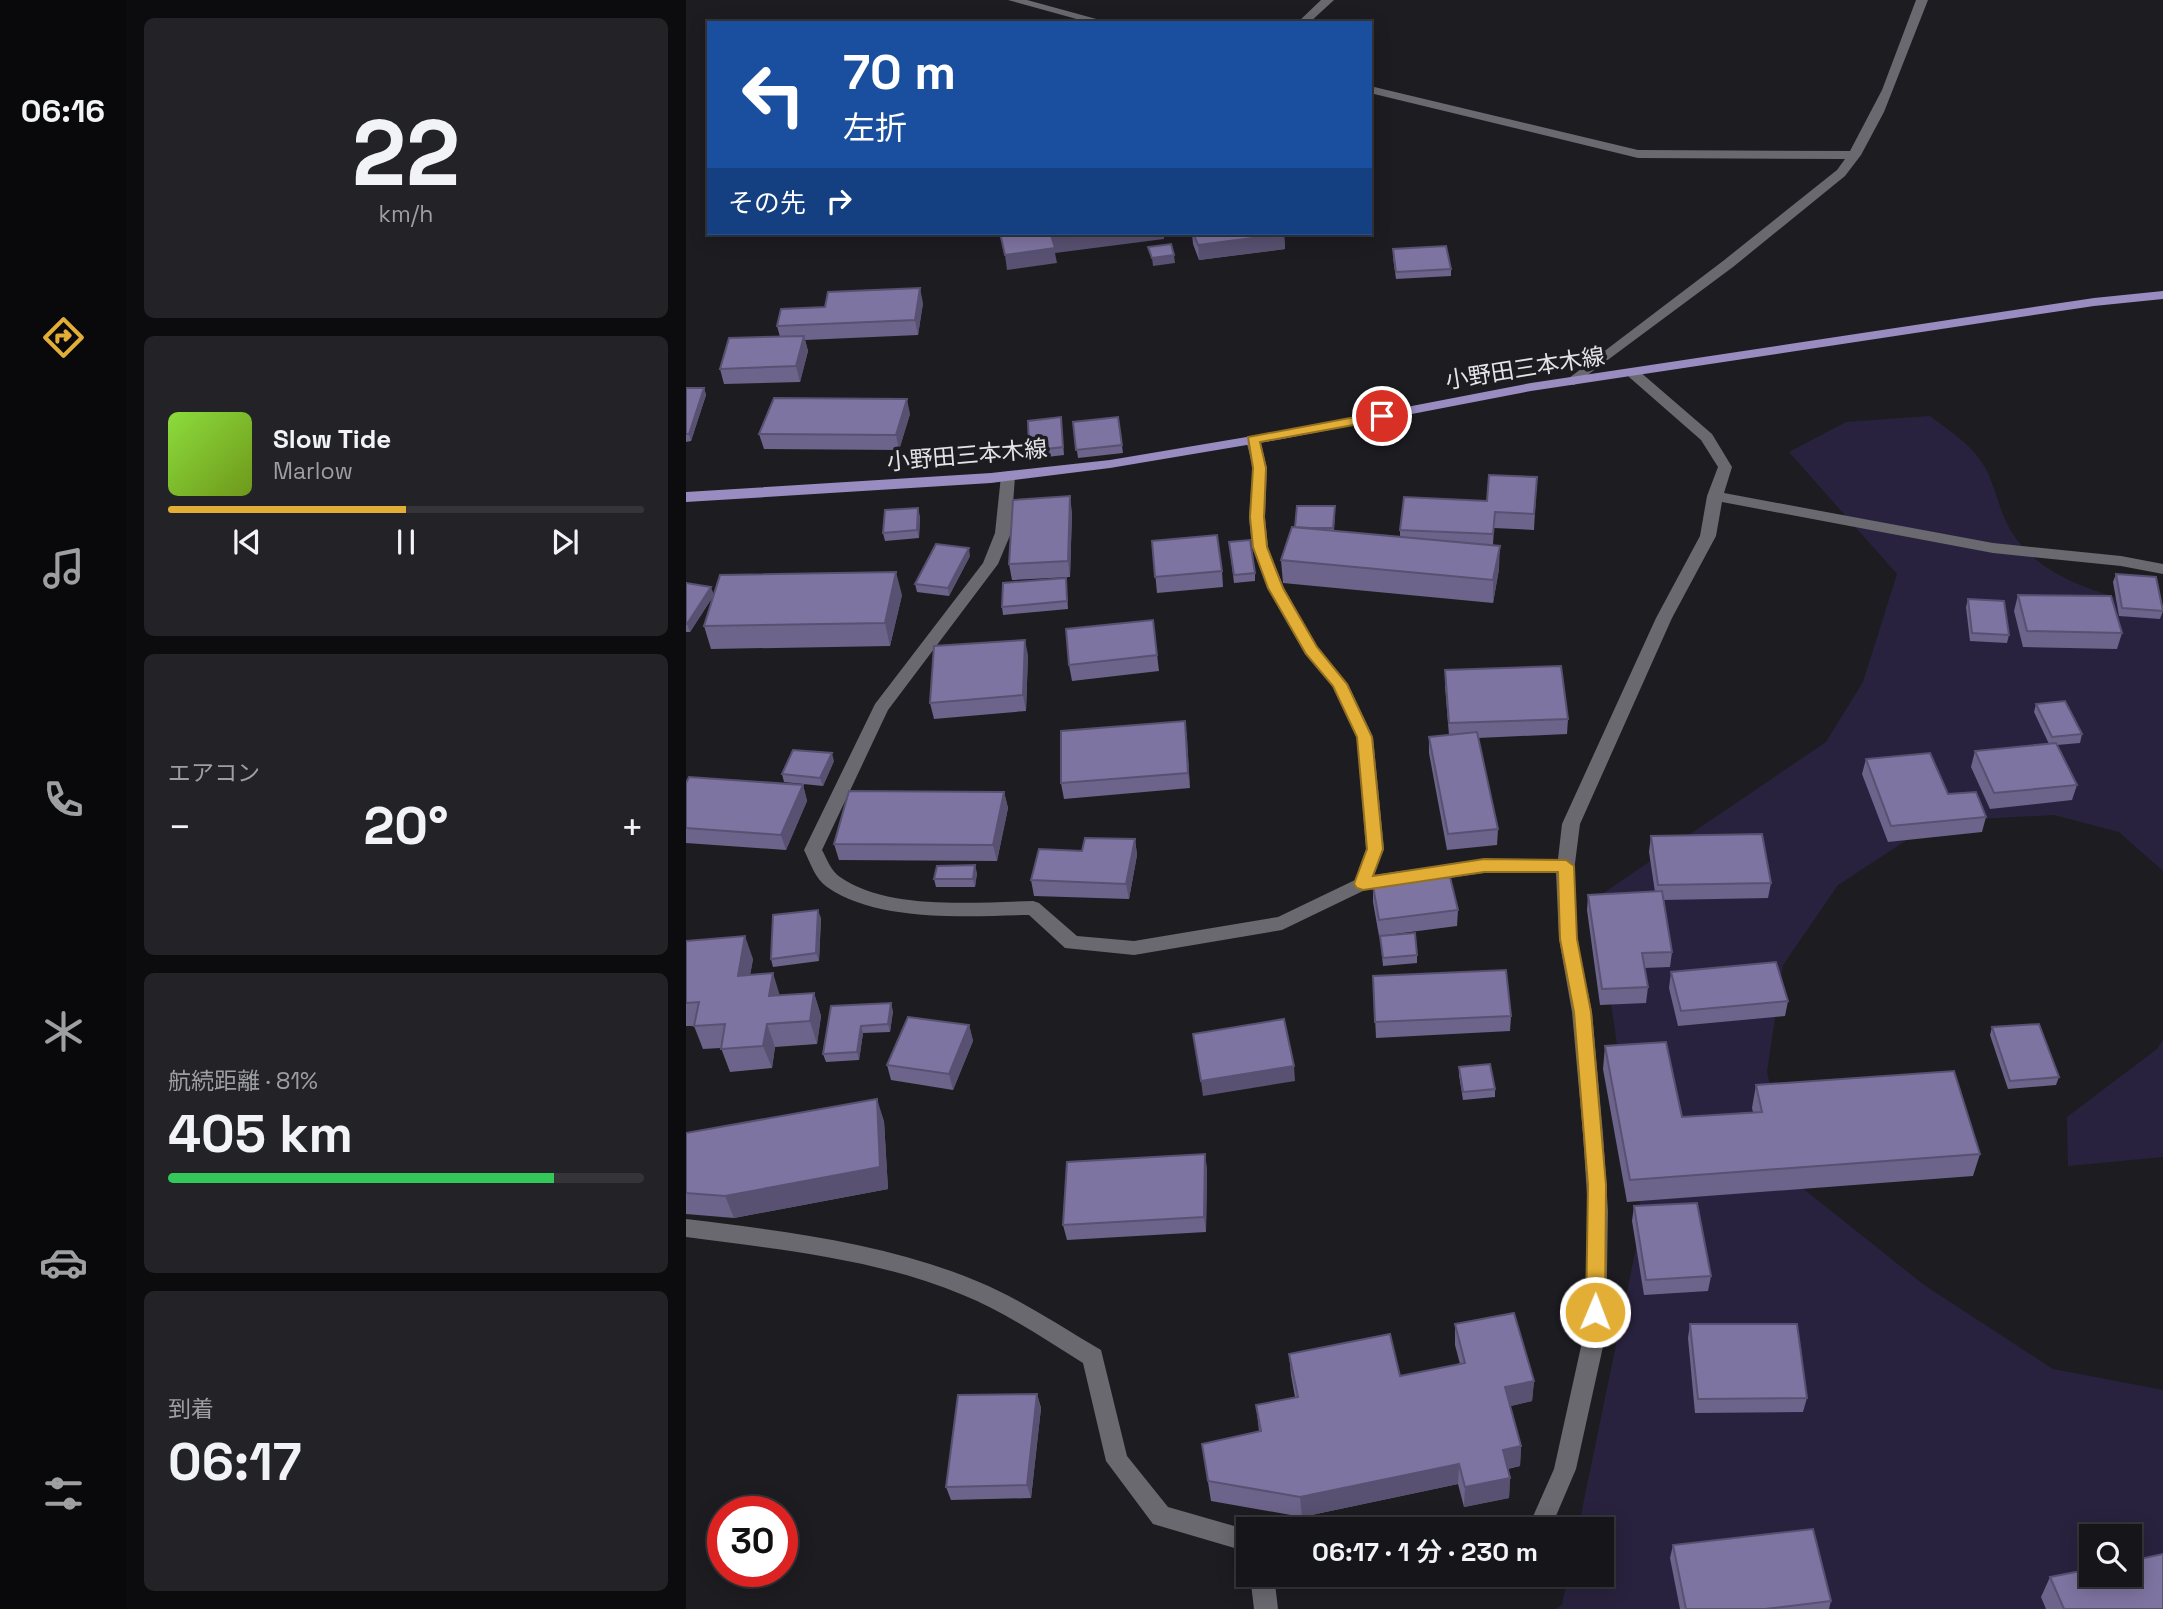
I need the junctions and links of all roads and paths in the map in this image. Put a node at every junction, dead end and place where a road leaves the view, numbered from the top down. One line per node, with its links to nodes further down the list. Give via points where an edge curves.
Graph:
1 (1014, 0): 4 (street)
2 (1328, 0): 5 (street)
3 (1922, 0): 7 (street)
4 (1098, 21)
5 (1304, 21)
6 (1372, 89): 7 (street, via 1638,154)
7 (1855, 155): 10 (street, via 1806,203)
8 (2163, 295): 9 (main road, 小野田三本木線)
9 (1634, 374): 10 (main road, 小野田三本木線); 13 (street, via 1707,437 1724,467)
10 (1574, 380): 11 (main road, 小野田三本木線)
11 (1253, 440): 12 (main road, 小野田三本木線); 17 (street, via 1260,468 1257,517 1264,557 1276,588 1311,650 1339,684 1365,737 1375,849)
12 (1008, 476): 14 (main road, 小野田三本木線); 17 (street, via 1003,533 990,564 881,708 813,850 831,881 873,900 1033,908 1072,943 1134,948 1282,923)
13 (1715, 496): 15 (street, via 1993,548); 16 (street, via 1708,536 1664,618 1571,824)
14 (686, 497)
15 (2163, 569)
16 (1566, 866): 17 (street, via 1484,866); 19 (street, via 1568,939 1582,1012 1597,1185 1595,1333 1565,1469)
17 (1363, 884)
18 (686, 1228): 20 (street, via 787,1240 953,1282 993,1300 1093,1357 1117,1461 1161,1516)
19 (1544, 1517)
20 (1236, 1538)
21 (1263, 1587): 22 (street)
22 (1266, 1609)

